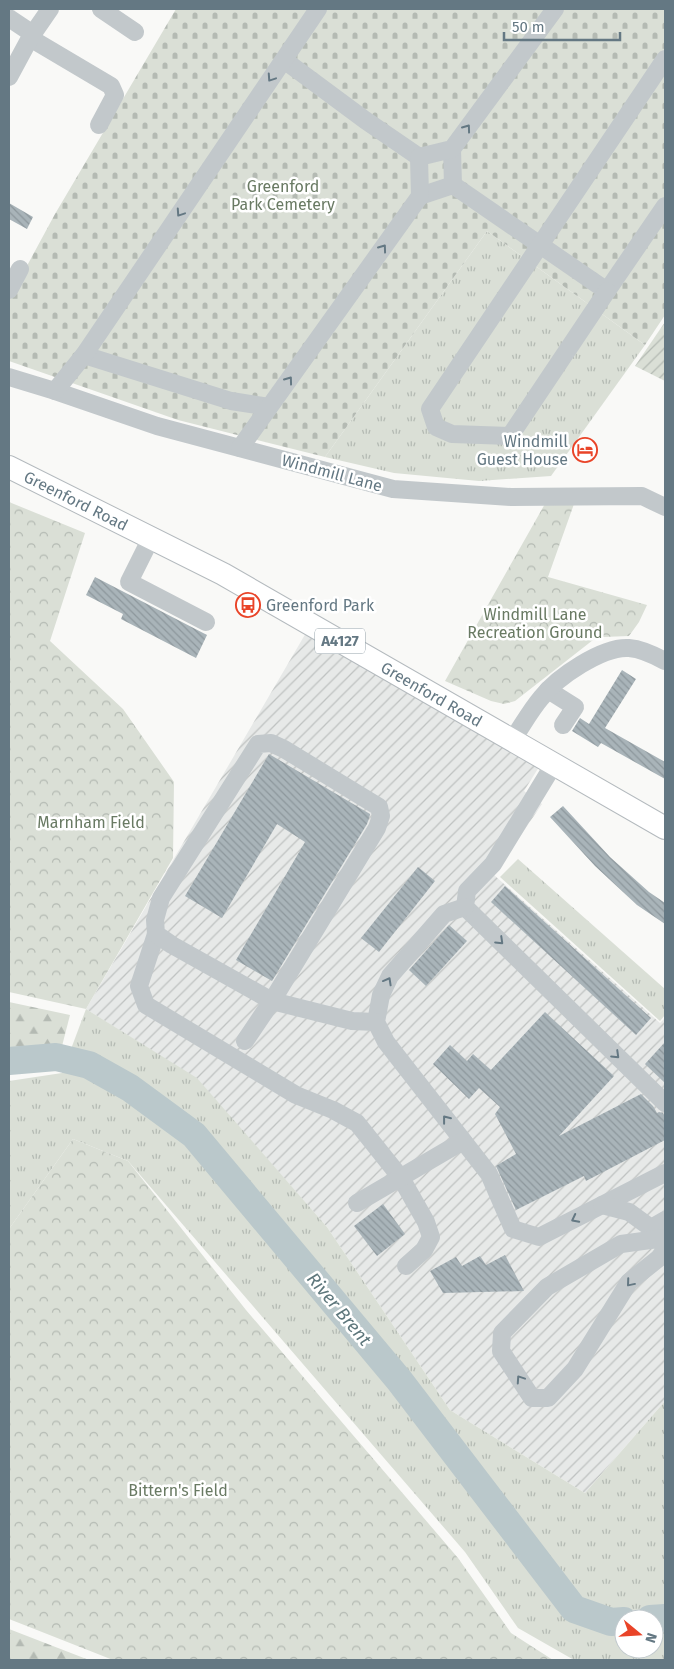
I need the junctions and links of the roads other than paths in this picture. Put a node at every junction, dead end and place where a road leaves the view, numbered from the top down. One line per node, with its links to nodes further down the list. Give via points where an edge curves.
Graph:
1 (50, 9): 7 (street)
2 (101, 9): 6 (street)
3 (318, 9): 9 (street)
4 (555, 9): 12 (street, one-way to 4)
5 (9, 18): 7 (street)
6 (135, 32)
7 (31, 36): 10 (street); 11 (street, via 111,86 115,95)
8 (665, 59): 17 (street)
9 (284, 60): 13 (street); 21 (street, one-way to 21)
10 (9, 77)
11 (99, 125)
12 (452, 149): 13 (street); 14 (street)
13 (419, 157): 15 (street)
14 (453, 185): 15 (street); 17 (street)
15 (420, 196): 24 (street, one-way to 15)
16 (665, 206): 20 (street)
17 (541, 245): 20 (street); 20 (street, via 430,409 436,427 452,434 510,436)
18 (20, 269): 19 (street)
19 (9, 289)
20 (607, 291)
21 (84, 355): 23 (street); 24 (street, via 231,401)
22 (9, 377): 23 (street, Windmill Lane)
23 (55, 391): 25 (street, Windmill Lane, via 157,426)
24 (269, 407): 25 (street)
25 (240, 448): 27 (street, Windmill Lane, via 393,489 511,497 642,496)
26 (9, 467): 28 (main road, Greenford Road / A4127)
27 (665, 507)
28 (151, 538): 29 (street, via 130,582); 33 (main road, Greenford Road / A4127, via 222,574)
29 (206, 622)
30 (665, 661): 31 (street, via 630,648 612,650 590,658)
31 (548, 690): 32 (street, via 575,707); 33 (street)
32 (563, 725)
33 (513, 739): 34 (main road, Greenford Road / A4127)
34 (554, 764): 35 (main road, Greenford Road / A4127); 36 (street, via 493,864 467,891)
35 (665, 828)
36 (466, 907): 39 (street, one-way to 36, via 381,995 390,976 444,914); 41 (street, one-way to 41)
37 (156, 934): 38 (street); 38 (street, via 155,920 161,898 258,744 271,743 284,749 379,807 382,816); 44 (street, via 139,986 146,1005 296,1095 357,1123)
38 (272, 1001): 39 (street, via 352,1022); 40 (street)
39 (376, 1022): 42 (street, one-way to 39, via 386,1042)
40 (245, 1041)
41 (665, 1103)
42 (463, 1141): 44 (street); 48 (street, one-way to 42, via 539,1237 512,1228 489,1174)
43 (665, 1173): 45 (street)
44 (400, 1178): 47 (street); 52 (street, via 426,1222 431,1238 424,1250)
45 (640, 1186): 46 (street); 48 (street)
46 (665, 1187)
47 (357, 1203)
48 (602, 1206): 49 (street, via 629,1212 651,1228)
49 (665, 1220)
50 (665, 1238): 51 (street, one-way to 50, via 629,1282 575,1370 548,1398 532,1398 501,1351 502,1333 547,1287 621,1244)
51 (665, 1250)
52 (406, 1266)

